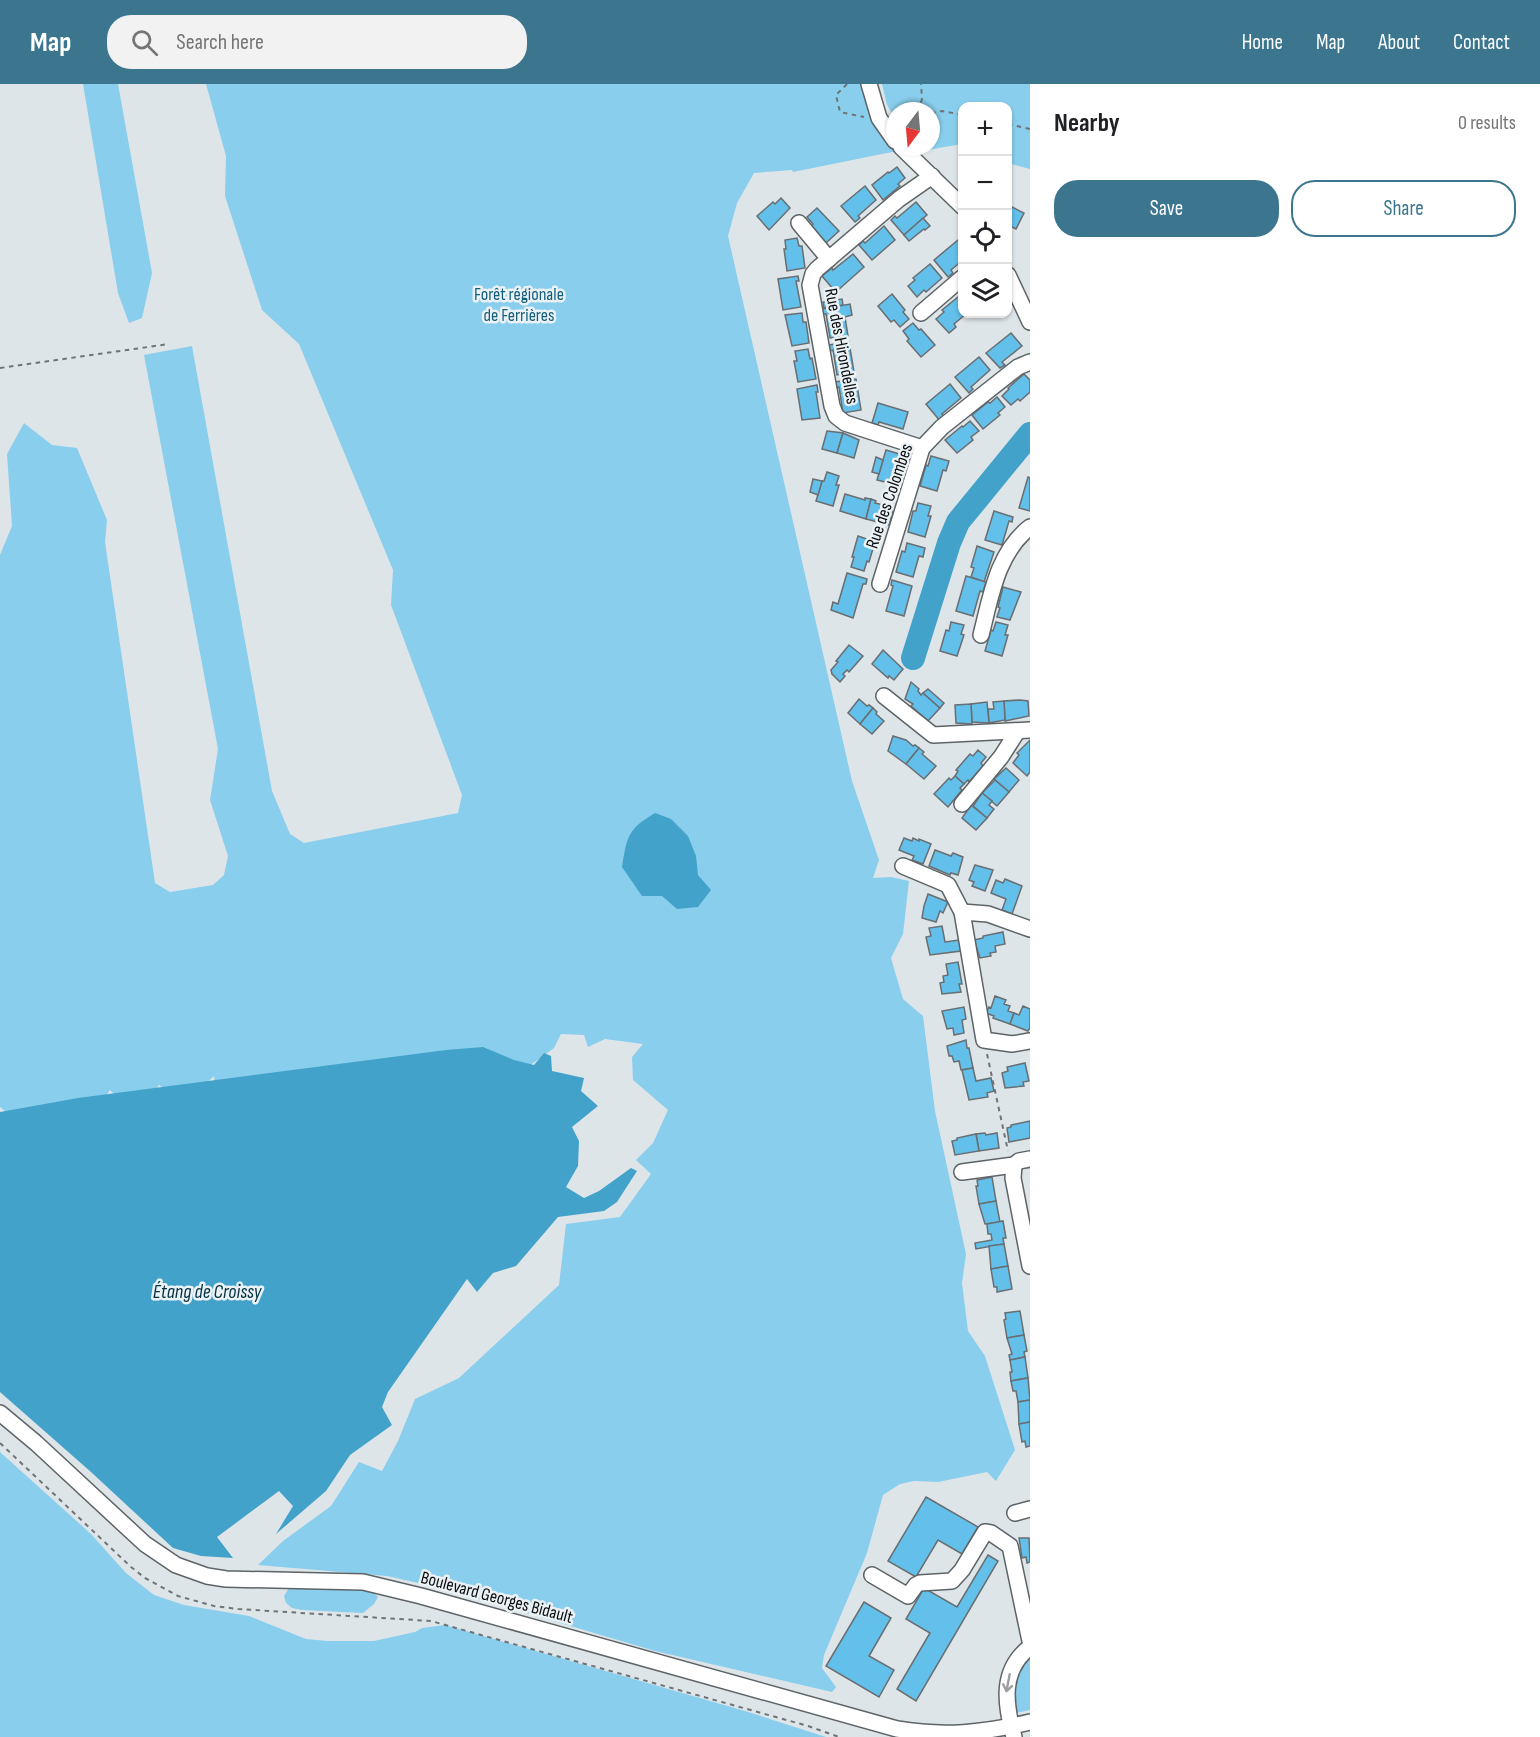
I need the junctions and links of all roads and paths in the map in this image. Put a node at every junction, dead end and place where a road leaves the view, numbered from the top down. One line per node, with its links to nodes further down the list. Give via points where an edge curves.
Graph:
1 (847, 84): 7 (path, via 836,95 840,112)
2 (869, 84): 7 (street)
3 (921, 84): 4 (path)
4 (921, 102)
5 (940, 111): 6 (path)
6 (958, 114)
7 (879, 118): 9 (street)
8 (1012, 125): 10 (path)
9 (886, 128)
10 (1030, 129)
11 (911, 156): 12 (street)
12 (933, 176): 13 (street); 15 (street, Rue des Hirondelles, via 899,199)
13 (958, 202)
14 (799, 223): 15 (street)
15 (829, 259): 23 (street, Rue des Hirondelles, via 813,274 810,285 836,416 845,423)
16 (958, 282): 18 (street)
17 (1012, 283): 19 (street)
18 (921, 313)
19 (1029, 317)
20 (169, 344): 22 (path)
21 (1030, 362): 23 (street, Rue des Colombes, via 950,420)
22 (0, 368)
23 (922, 448): 25 (street, Rue des Colombes)
24 (1030, 527): 26 (street, via 1001,562)
25 (880, 584)
26 (981, 635)
27 (884, 696): 28 (street, via 933,735)
28 (1024, 731): 29 (street)
29 (962, 804)
30 (903, 866): 31 (street, via 948,885)
31 (962, 912): 32 (street, via 988,914); 33 (street)
32 (1030, 929)
33 (984, 1040): 34 (street, via 1012,1044); 36 (path)
34 (1030, 1041)
35 (1030, 1159): 36 (street)
36 (1014, 1165): 37 (street); 38 (street, via 1013,1178)
37 (962, 1172)
38 (1030, 1266)
39 (0, 1413): 47 (street, Boulevard Georges Bidault, via 145,1544 176,1565 207,1576 363,1582 897,1729 949,1734)
40 (0, 1443): 48 (path, via 131,1567 156,1586 178,1596 238,1610 430,1621)
41 (1030, 1509): 42 (street)
42 (1015, 1513)
43 (872, 1575): 44 (street, via 908,1596 920,1583 952,1581 985,1533 991,1533 1010,1546)
44 (1030, 1641)
45 (1030, 1647): 47 (street, one-way to 47, via 1015,1663 1006,1685)
46 (1030, 1722): 47 (street, Boulevard Georges Bidault)
47 (1013, 1732)
48 (839, 1737)

